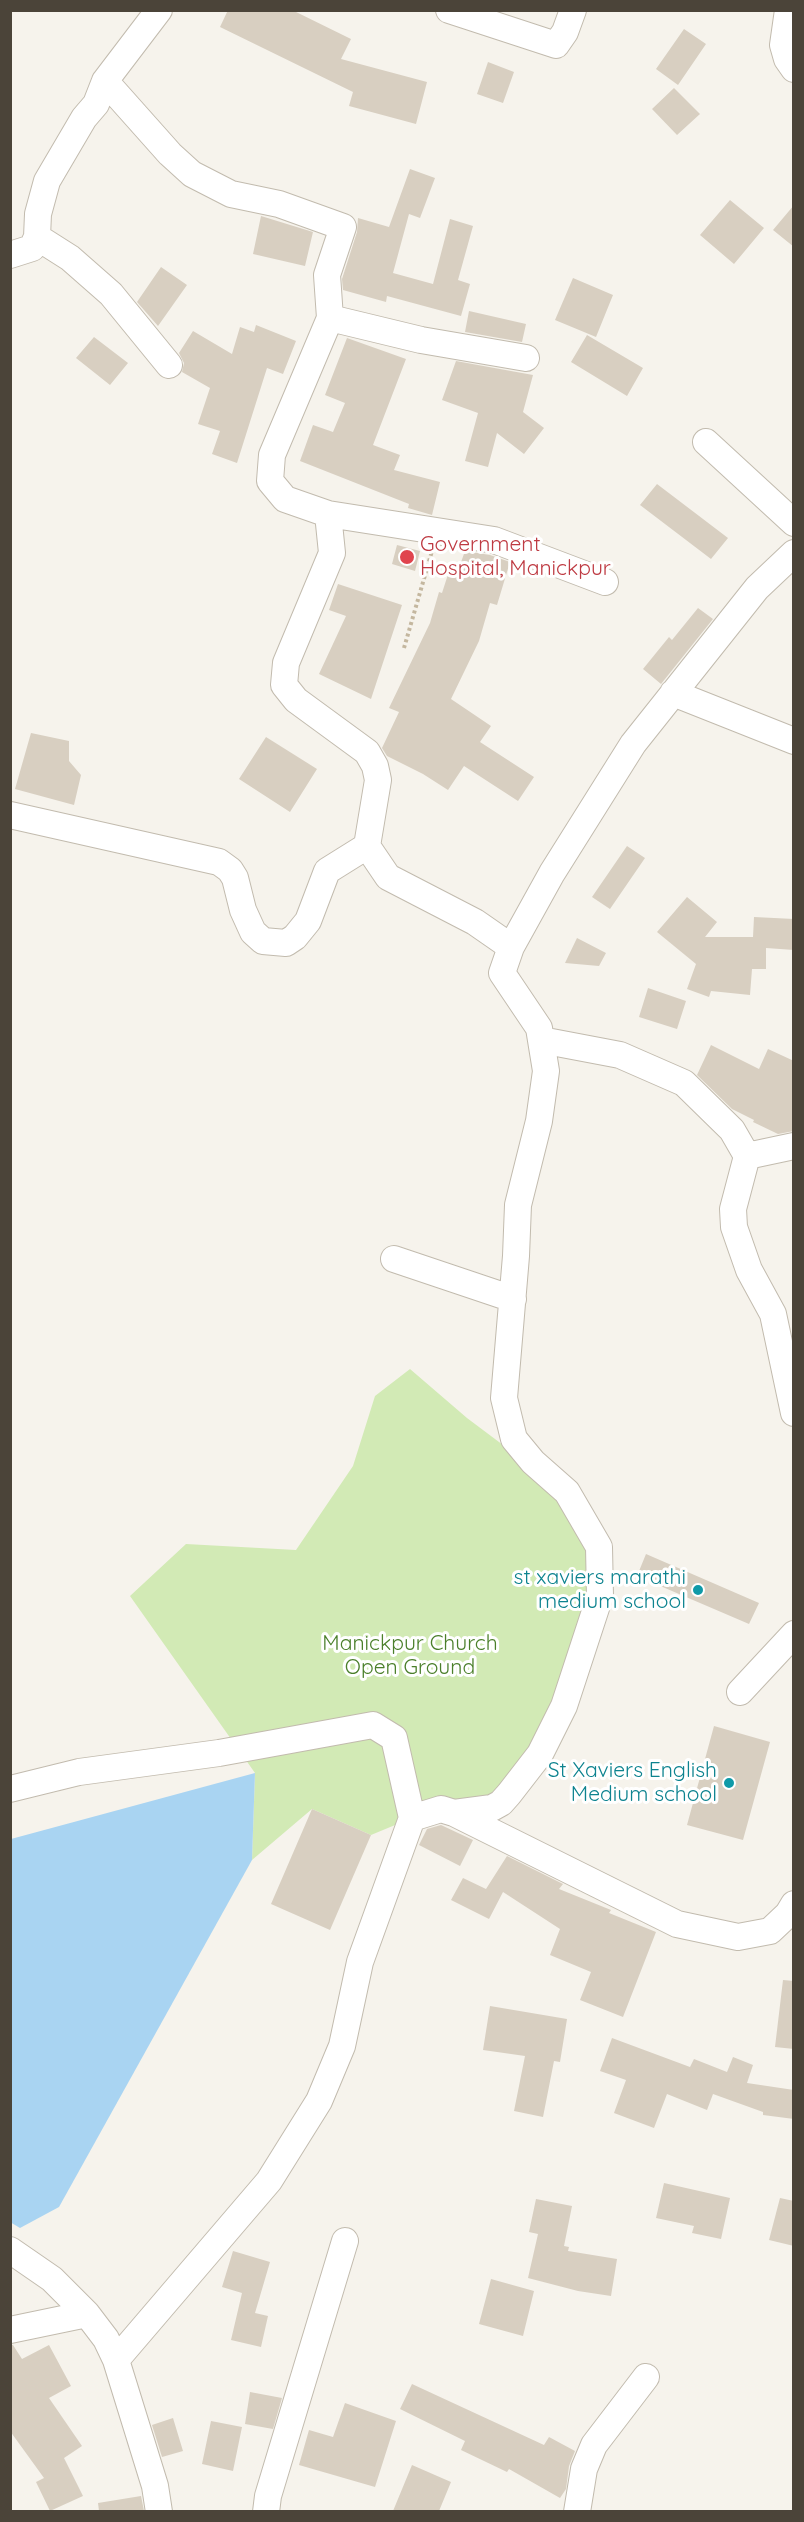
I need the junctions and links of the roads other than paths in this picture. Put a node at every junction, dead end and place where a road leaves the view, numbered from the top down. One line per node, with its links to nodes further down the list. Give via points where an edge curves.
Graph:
1 (159, 10): 6 (street)
2 (449, 10): 3 (street, via 556,45)
3 (573, 10)
4 (788, 10): 5 (street, via 783,45)
5 (794, 69)
6 (105, 81): 7 (street, via 96,104 47,182 38,214); 9 (street, via 192,174 231,194 279,204 343,227 327,275)
7 (37, 237): 8 (street, via 32,248); 11 (street, via 70,258 111,294)
8 (10, 255)
9 (330, 318): 10 (street, via 421,340); 13 (street, via 272,454 270,481 285,499)
10 (526, 358)
11 (169, 365)
12 (706, 442): 14 (street)
13 (328, 514): 16 (street, via 494,540); 20 (street, via 332,553 286,663 284,685 296,700 367,752 375,766 378,780)
14 (794, 523)
15 (794, 553): 17 (street, via 757,588)
16 (605, 582)
17 (673, 693): 18 (street); 21 (street, via 633,744)
18 (794, 741)
19 (10, 814): 20 (street, via 219,862 235,878 243,910 253,932 263,941 286,943 295,937 308,921 327,871)
20 (367, 846): 21 (street, via 388,877 475,922)
21 (511, 947): 22 (street, via 502,973 539,1028)
22 (541, 1040): 24 (street, via 620,1055 684,1083 732,1130); 26 (street, via 546,1071 539,1121 518,1205)
23 (794, 1146): 24 (street)
24 (747, 1156): 27 (street, via 733,1209 734,1227 749,1270 773,1314)
25 (394, 1259): 26 (street)
26 (513, 1299): 31 (street, via 504,1398 514,1439 567,1492 599,1547 600,1596 564,1706 540,1754 501,1803 492,1808)
27 (794, 1413)
28 (794, 1634): 29 (street)
29 (740, 1692)
30 (10, 1789): 32 (street, via 79,1772 219,1753 373,1725 394,1738)
31 (454, 1813): 32 (street, via 441,1809); 33 (street, via 677,1924 738,1937 770,1931)
32 (412, 1818): 38 (street, via 360,1962 342,2046 319,2101 269,2181)
33 (794, 1904)
34 (345, 2241): 41 (street)
35 (10, 2250): 36 (street, via 52,2279)
36 (87, 2314): 37 (street); 38 (street)
37 (10, 2330)
38 (116, 2360): 40 (street)
39 (646, 2377): 42 (street, via 594,2445 584,2469)
40 (159, 2511)
41 (266, 2511)
42 (577, 2511)

